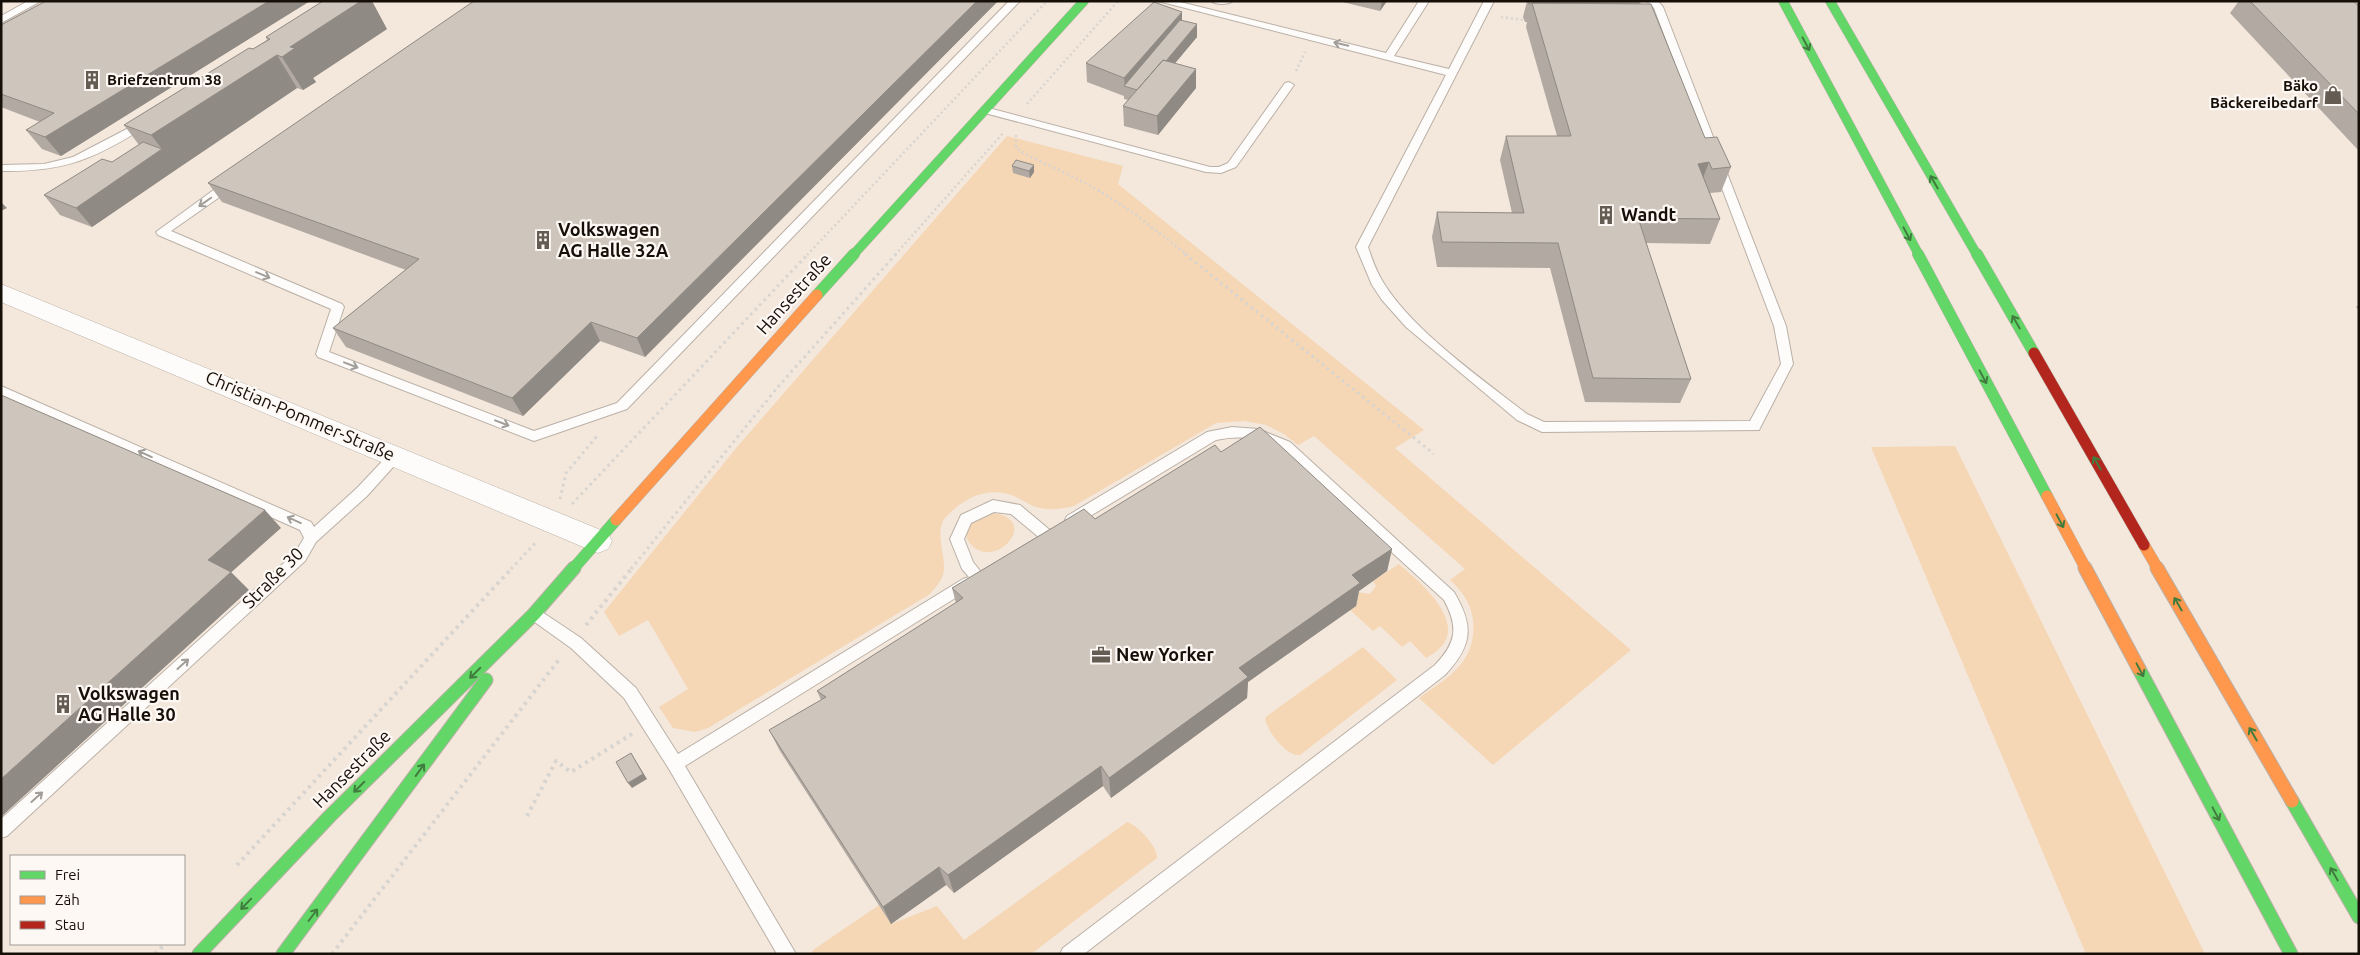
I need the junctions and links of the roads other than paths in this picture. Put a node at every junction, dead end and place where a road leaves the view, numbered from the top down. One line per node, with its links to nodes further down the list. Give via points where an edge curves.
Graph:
1 (36, 1): 12 (lane)
2 (1015, 1): 19 (lane, one-way to 2, via 162,232 338,306 322,354 534,436 622,406)
3 (1084, 1): 16 (main road, Hansestraße)
4 (1163, 1): 13 (lane, one-way to 4)
5 (1216, 1): 6 (lane)
6 (1228, 1)
7 (1424, 1): 13 (lane)
8 (1489, 1): 14 (lane)
9 (1783, 1): 37 (main road, one-way to 37)
10 (1830, 1): 32 (main road, one-way to 10)
11 (1656, 3): 14 (lane, via 1780,326 1786,364 1754,426 1542,427 1522,417 1417,332 1387,300 1368,268 1362,248)
12 (1, 20)
13 (1388, 56): 14 (lane)
14 (1452, 72)
15 (1289, 85): 16 (lane, via 1232,165 1221,170 1210,170)
16 (985, 110): 25 (main road, Hansestraße)
17 (155, 117): 18 (lane, via 83,160 32,169)
18 (1, 168)
19 (243, 175)
20 (1, 292): 22 (street, Christian-Pommer-Straße)
21 (1, 391): 24 (lane, Straße 30, one-way to 21, via 306,526)
22 (396, 456): 24 (lane); 25 (street, Christian-Pommer-Straße)
23 (1046, 535): 26 (lane); 28 (lane, via 1015,509 992,506 966,519 957,540 967,564); 36 (lane, via 1212,436 1230,432 1267,435 1285,446 1450,596 1463,624 1461,640 1453,657 1440,670)
24 (311, 538): 31 (lane, Straße 30, one-way to 24, via 300,557)
25 (598, 541): 29 (main road, Hansestraße)
26 (1030, 545)
27 (992, 568): 28 (lane)
28 (978, 577): 30 (lane)
29 (534, 614): 30 (lane, via 601,665 630,693); 33 (main road, Hansestraße, one-way to 33, via 329,817); 34 (main road, Hansestraße, one-way to 29)
30 (675, 764): 35 (lane)
31 (1, 830)
32 (2359, 917)
33 (199, 954)
34 (283, 954)
35 (786, 954)
36 (1069, 954)
37 (2291, 954)

